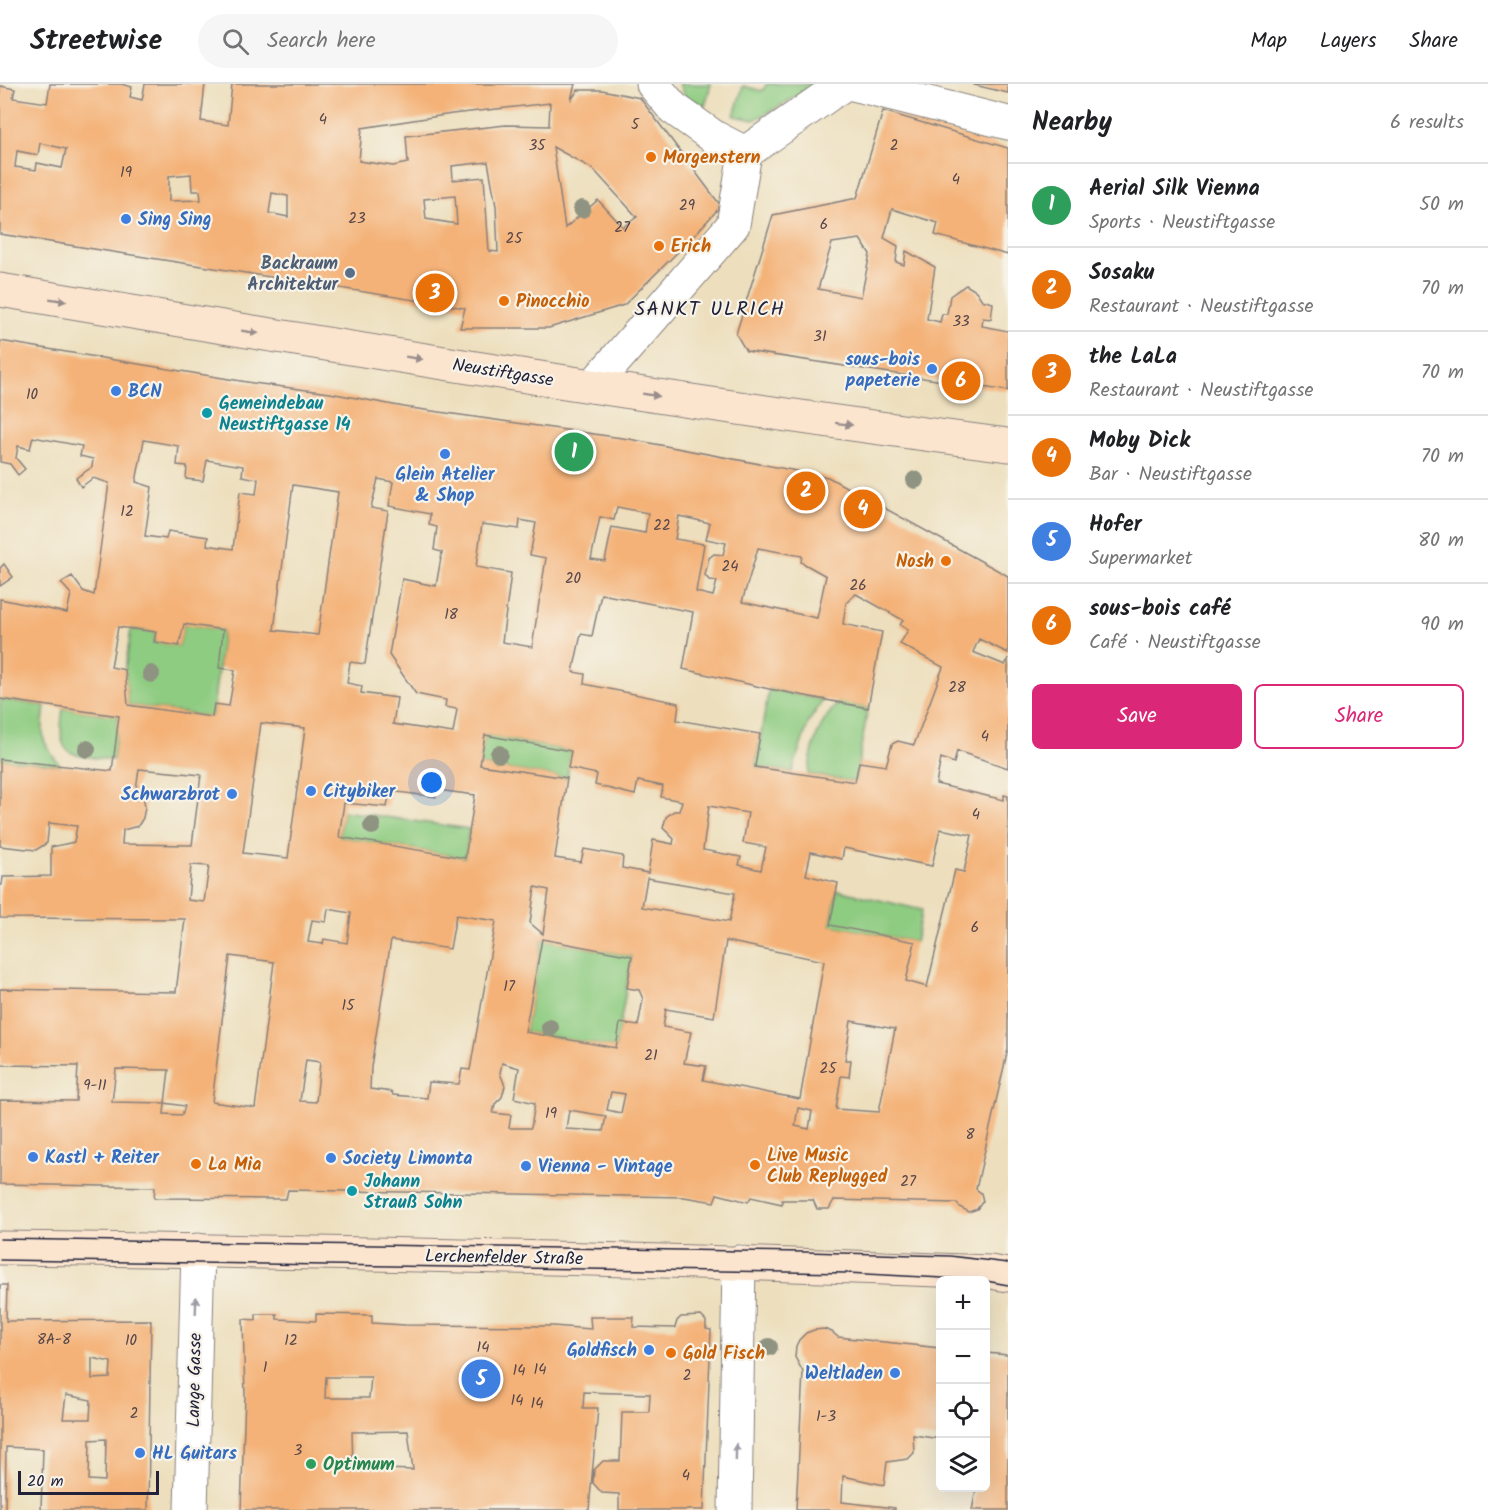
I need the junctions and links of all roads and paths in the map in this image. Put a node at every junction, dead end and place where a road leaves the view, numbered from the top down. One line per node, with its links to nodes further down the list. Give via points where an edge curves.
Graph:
1 (653, 84): 5 (street, via 673,108)
2 (844, 84): 5 (street)
3 (853, 84): 4 (street)
4 (1008, 123)
5 (745, 153): 7 (street, via 733,225)
6 (0, 290): 7 (main road, Neustiftgasse, one-way to 7)
7 (593, 386): 8 (main road, Neustiftgasse, one-way to 8)
8 (1008, 445)
9 (0, 1248): 10 (main road, Lerchenfelder Straße)
10 (198, 1250): 11 (main road, Lerchenfelder Straße); 13 (street, Lange Gasse, one-way to 10)
11 (739, 1262): 12 (main road, Lerchenfelder Straße); 14 (street, one-way to 11)
12 (1008, 1275)
13 (191, 1510)
14 (735, 1510)

